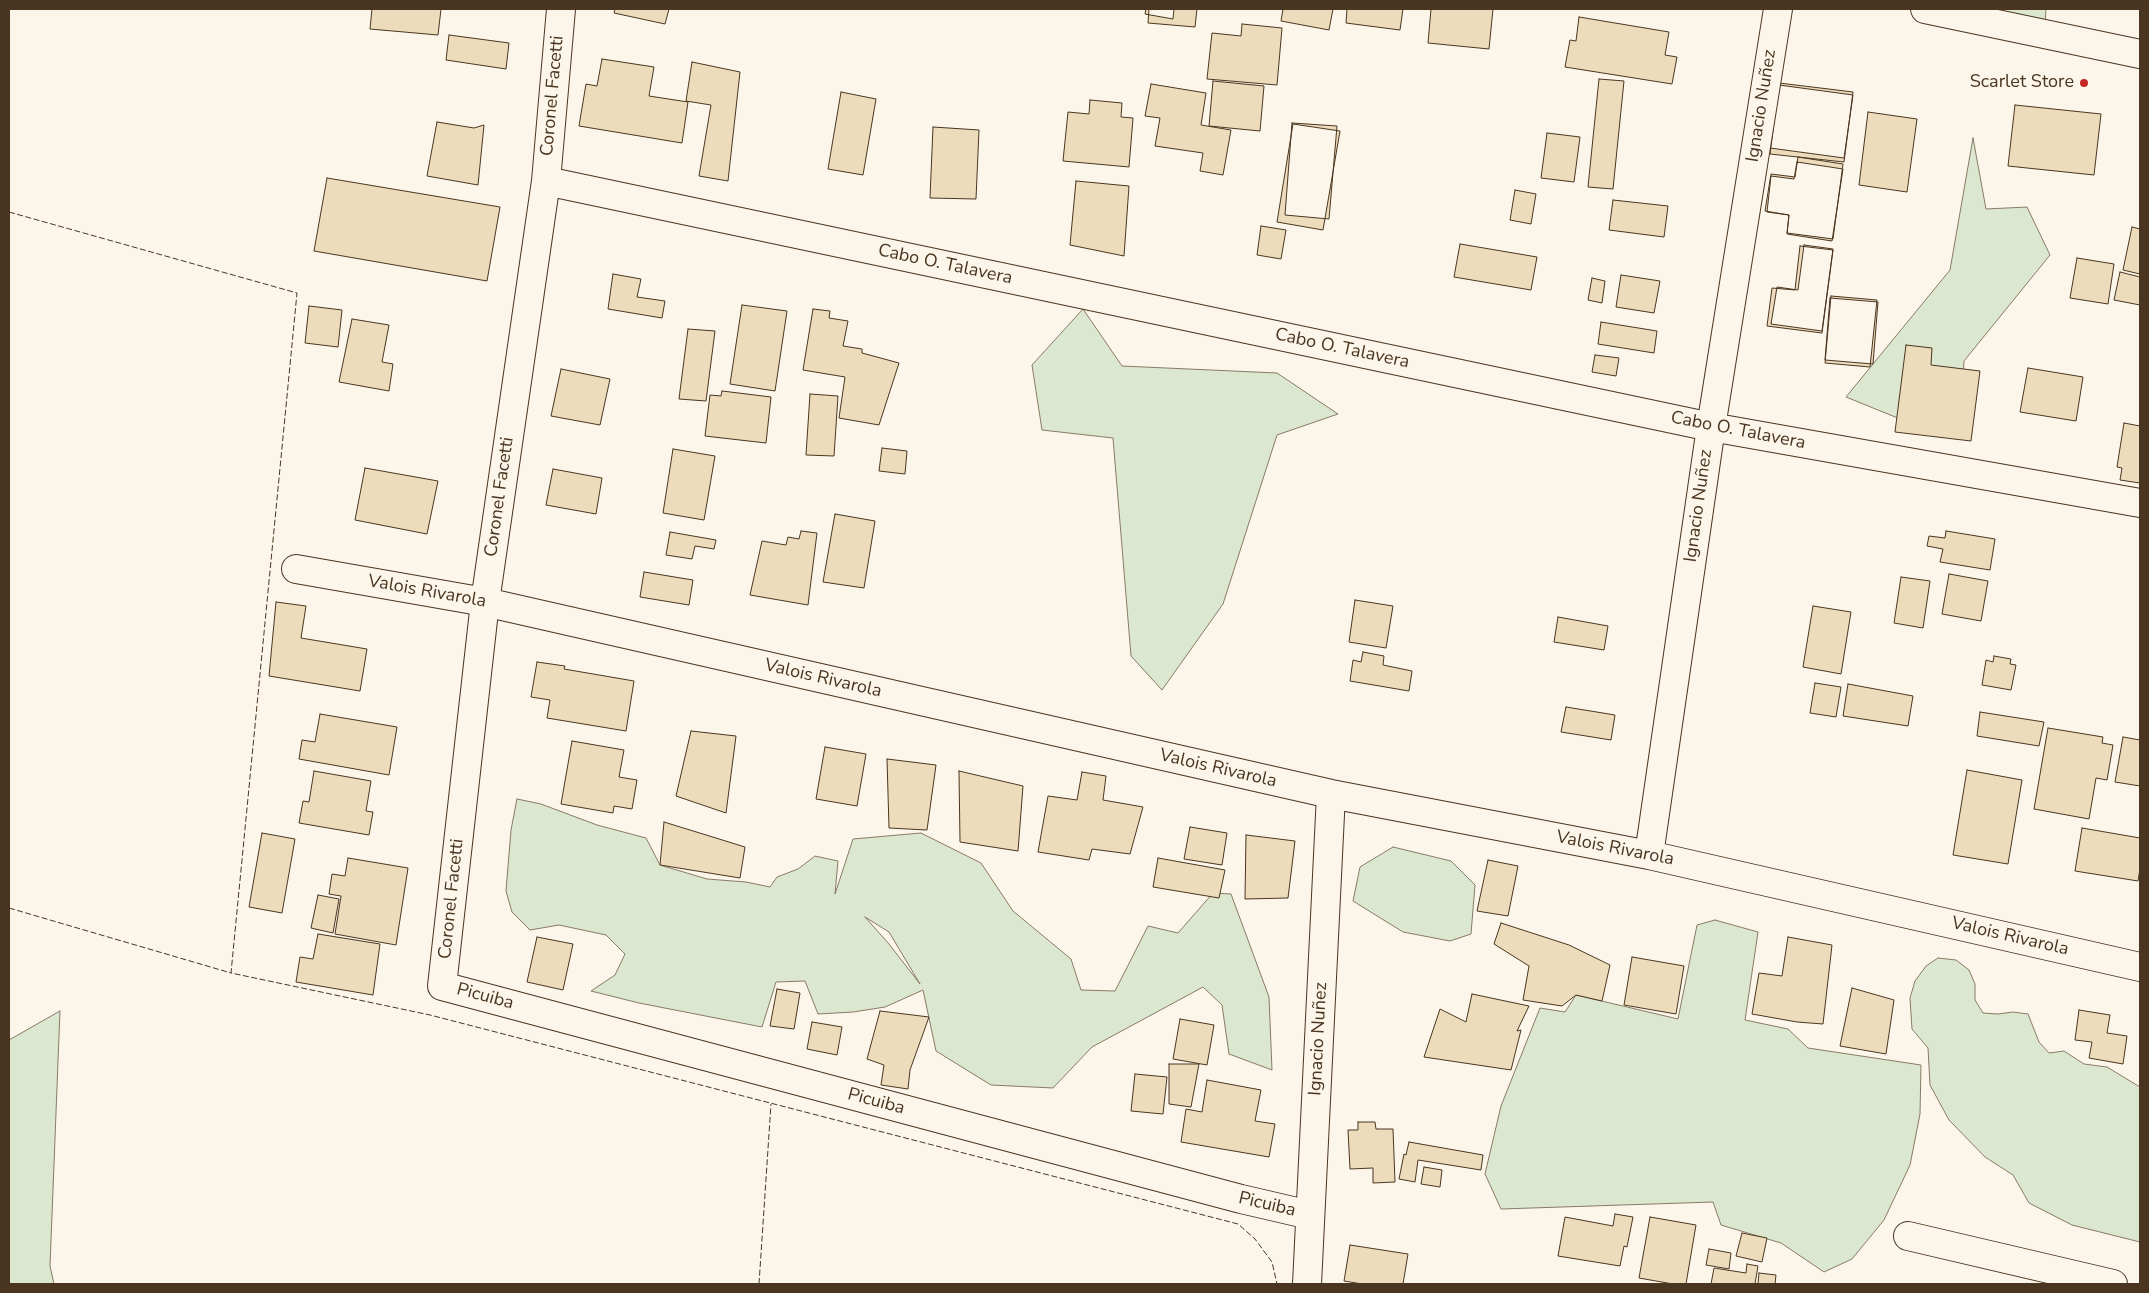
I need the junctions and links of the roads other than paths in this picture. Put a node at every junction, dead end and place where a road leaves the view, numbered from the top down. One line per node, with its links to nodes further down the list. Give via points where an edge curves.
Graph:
1 (560, 9): 5 (street, Coronel Facetti)
2 (1778, 9): 6 (street, Ignacio Nuñez)
3 (1925, 9): 4 (street)
4 (2140, 54)
5 (546, 181): 6 (street, Cabo O. Talavera); 9 (street, Coronel Facetti)
6 (1711, 427): 7 (street, Cabo O. Talavera); 11 (street, Ignacio Nuñez)
7 (2140, 503)
8 (296, 569): 9 (street, Valois Rivarola)
9 (485, 602): 10 (street, Valois Rivarola); 13 (street, Coronel Facetti)
10 (1331, 794): 11 (street, Valois Rivarola); 14 (street, Ignacio Nuñez)
11 (1649, 855): 12 (street, Valois Rivarola)
12 (2140, 967)
13 (442, 986): 14 (street, Picuiba)
14 (1310, 1215): 16 (street, Ignacio Nuñez)
15 (1908, 1236): 17 (street)
16 (1306, 1284)
17 (2113, 1284)

